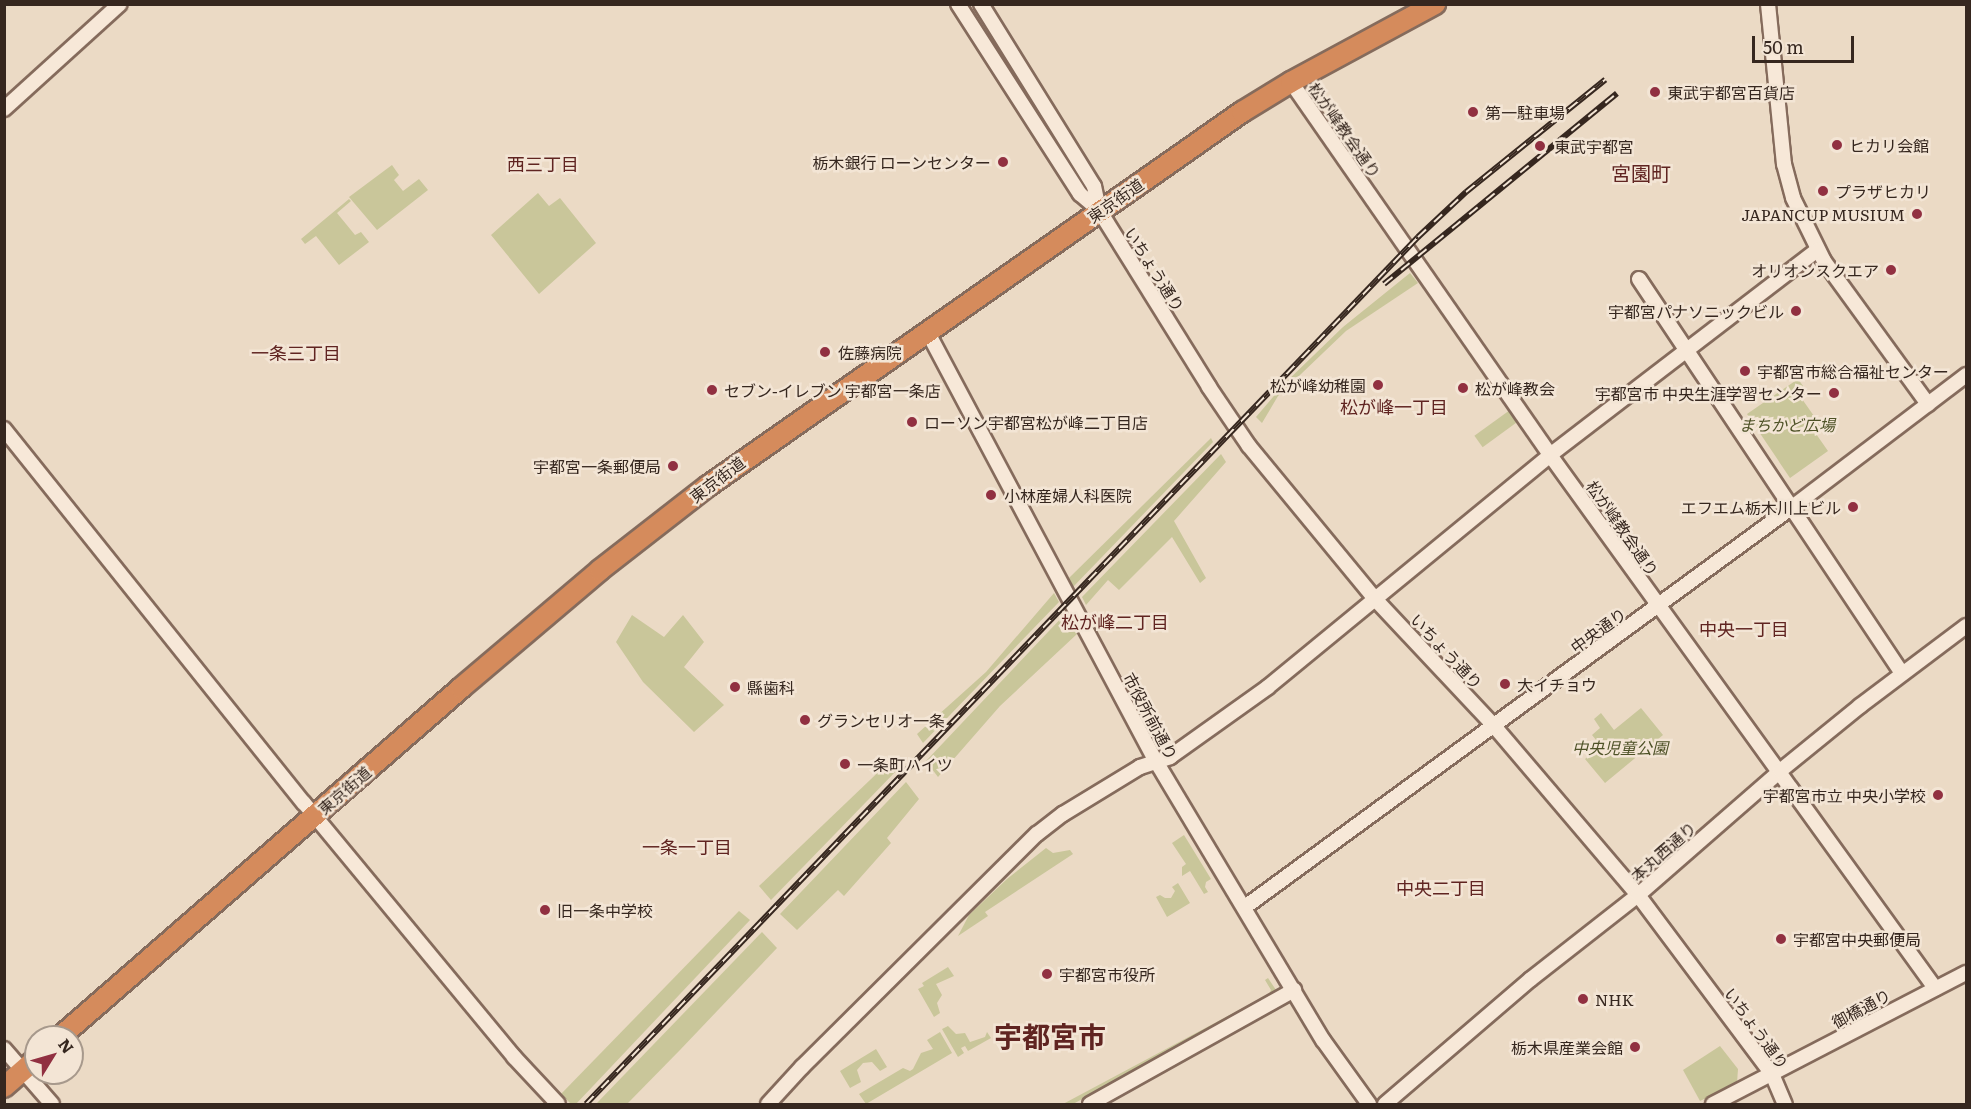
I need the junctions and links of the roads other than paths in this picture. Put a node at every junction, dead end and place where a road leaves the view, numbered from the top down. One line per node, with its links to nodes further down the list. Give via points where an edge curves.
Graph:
1 (120, 4): 7 (street)
2 (958, 4): 8 (street, via 1080,194)
3 (981, 4): 8 (street, via 1094,186)
4 (1435, 4): 6 (highway, 東京街道)
5 (1768, 4): 9 (street, via 1784,164 1793,198)
6 (1291, 82): 8 (highway, 東京街道); 16 (street, 松が峰教会通り)
7 (4, 109)
8 (1100, 210): 11 (highway, 東京街道); 18 (street, いちょう通り, via 1236,427)
9 (1818, 250): 12 (street); 14 (street)
10 (1639, 279): 12 (street)
11 (927, 331): 23 (street, 市役所前通り); 25 (highway, 東京街道, via 658,525 504,651)
12 (1686, 349): 16 (street); 17 (street)
13 (1966, 375): 14 (street, 中央通り)
14 (1928, 404): 17 (street, 中央通り)
15 (4, 429): 25 (street)
16 (1550, 455): 18 (street); 19 (street, 松が峰教会通り)
17 (1791, 508): 19 (street, 中央通り); 21 (street)
18 (1375, 599): 22 (street, いちょう通り); 23 (street, via 1268,687)
19 (1658, 606): 22 (street, 中央通り); 24 (street, 松が峰教会通り)
20 (1966, 626): 21 (street, 本丸西通り)
21 (1902, 674): 24 (street, 本丸西通り)
22 (1495, 727): 26 (street, いちょう通り); 27 (street, 中央通り)
23 (1157, 763): 27 (street, 市役所前通り); 40 (street, via 1140,767 1036,834)
24 (1780, 771): 26 (street, 本丸西通り); 29 (street, 松が峰教会通り)
25 (315, 816): 31 (highway, 東京街道); 39 (street)
26 (1638, 895): 35 (street, いちょう通り); 43 (street, 本丸西通り, via 1531,979)
27 (1245, 907): 30 (street, 市役所前通り)
28 (1966, 973): 29 (street, 御橋通り)
29 (1935, 988): 35 (street, 御橋通り)
30 (1294, 990): 41 (street); 42 (street, 市役所前通り, via 1323,1040)
31 (74, 1025)
32 (4, 1049): 33 (street)
33 (24, 1061)
34 (24, 1069): 37 (highway)
35 (1772, 1074): 44 (street, 御橋通り); 45 (street, いちょう通り)
36 (42, 1085): 38 (street)
37 (4, 1087)
38 (52, 1104)
39 (558, 1104)
40 (768, 1104)
41 (1090, 1104)
42 (1369, 1104)
43 (1385, 1104)
44 (1713, 1104)
45 (1785, 1104)

